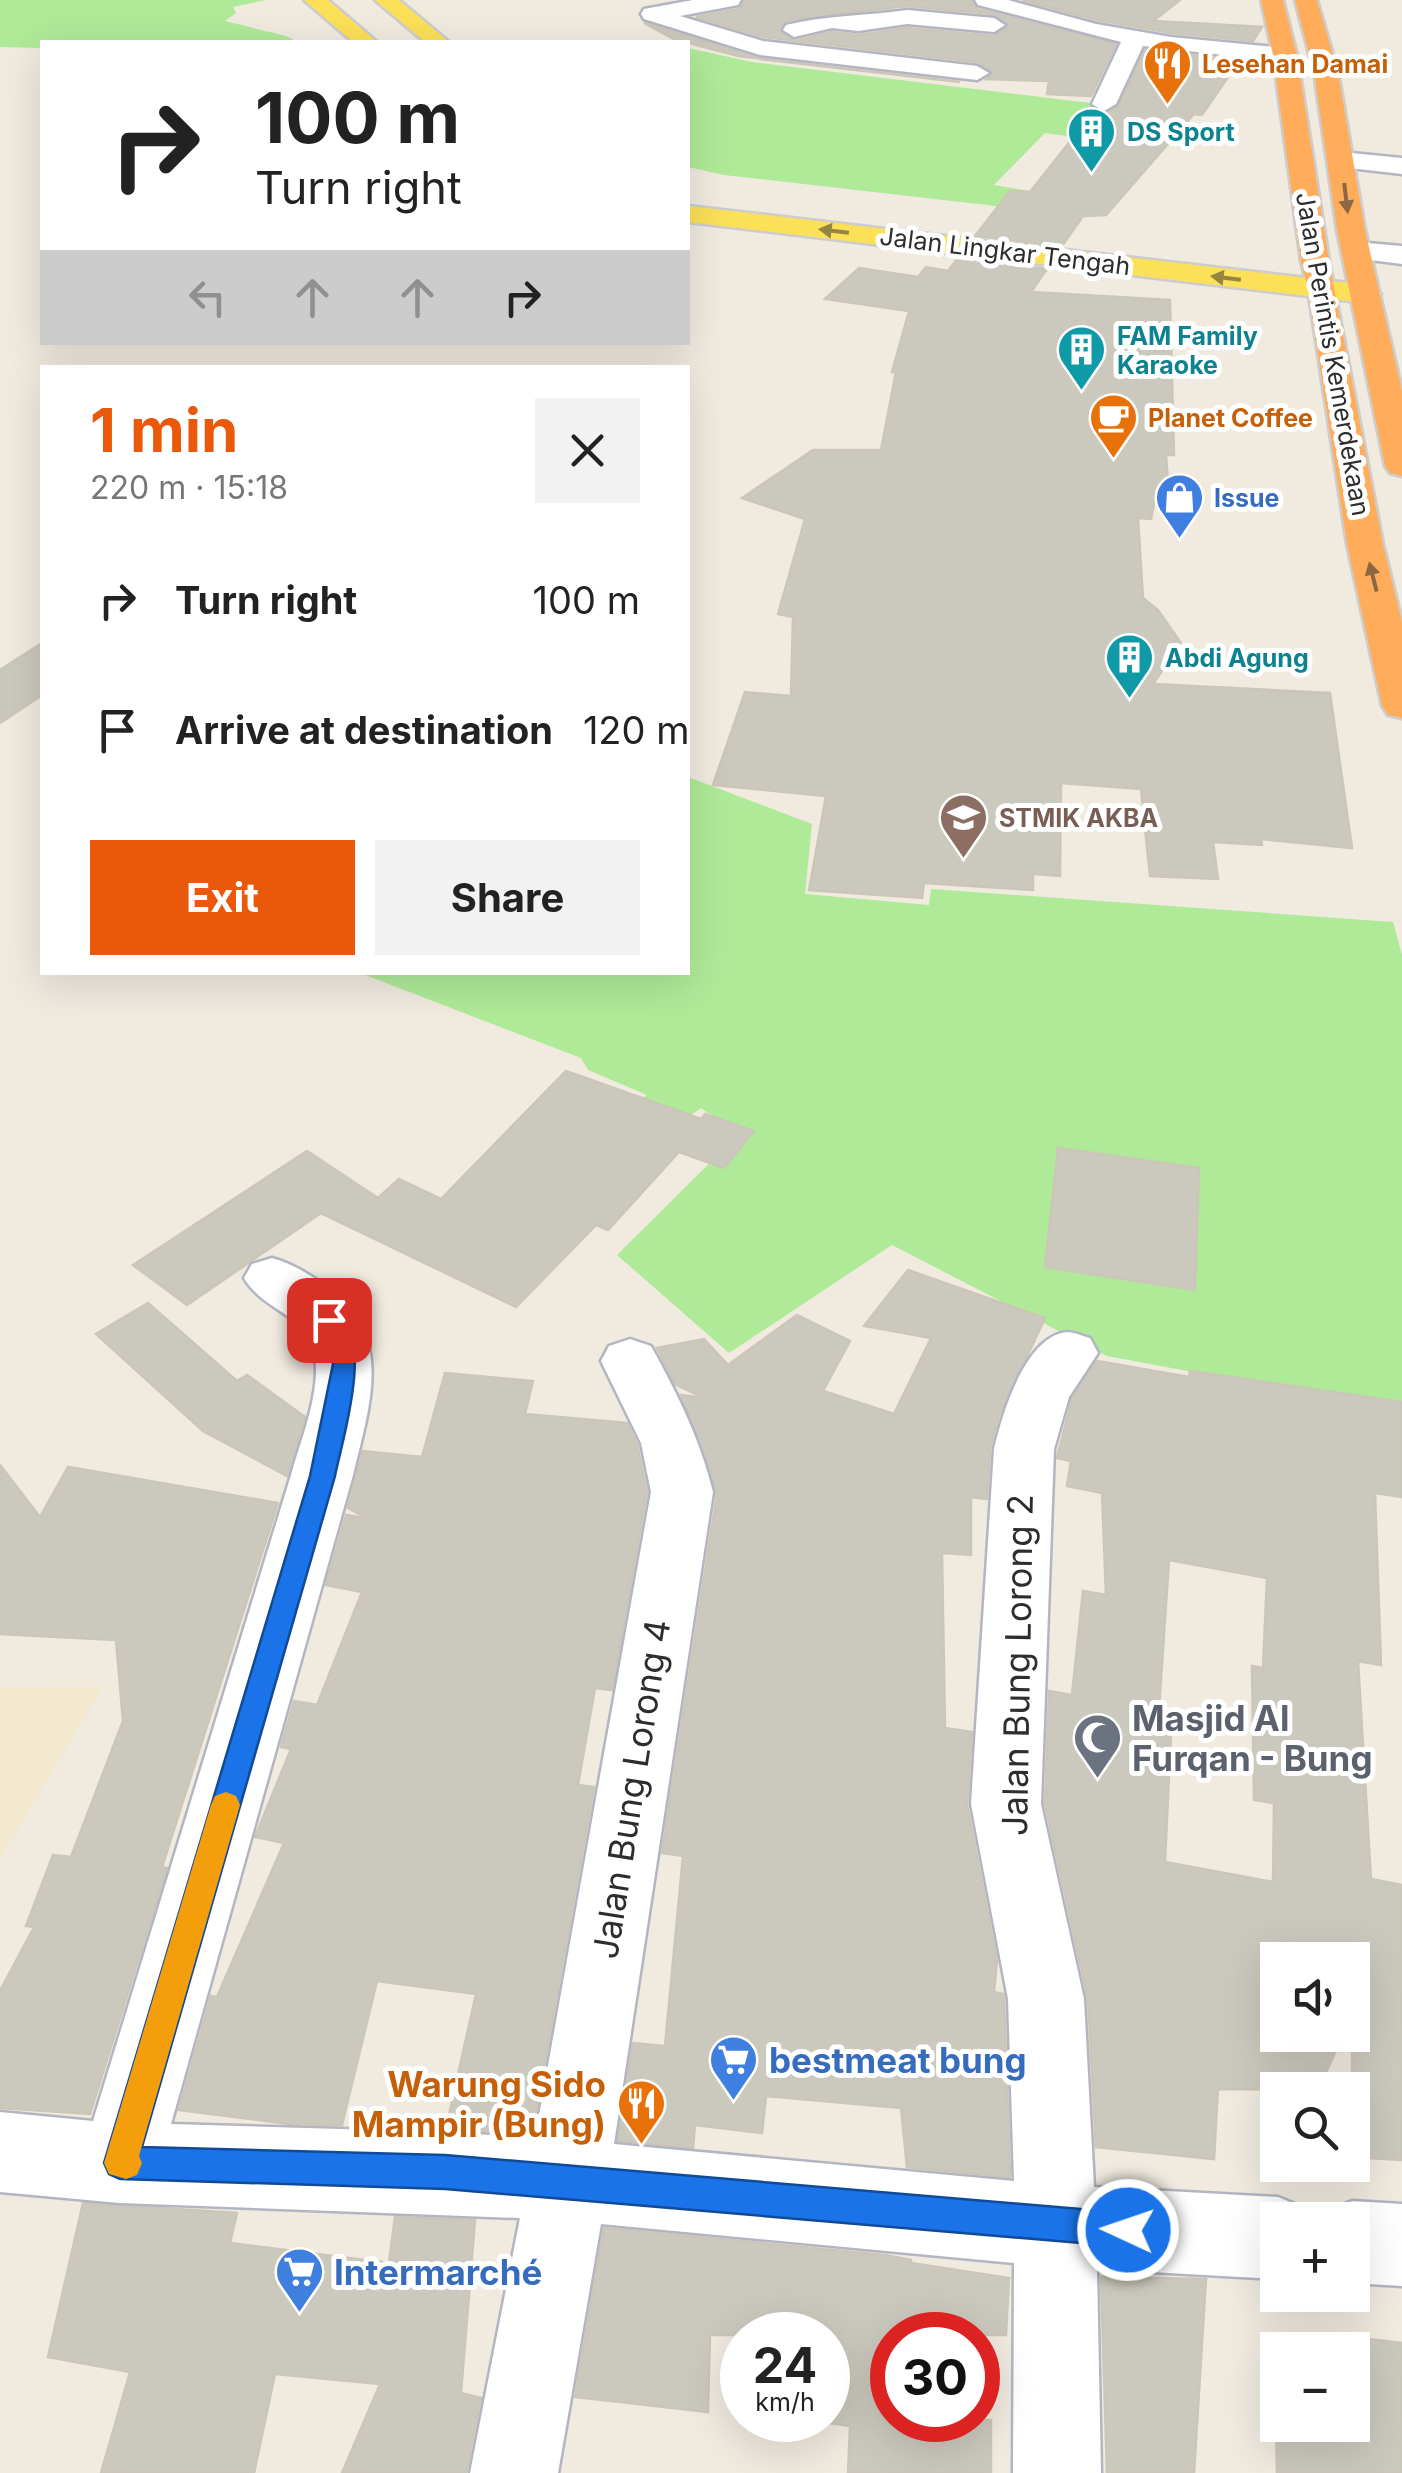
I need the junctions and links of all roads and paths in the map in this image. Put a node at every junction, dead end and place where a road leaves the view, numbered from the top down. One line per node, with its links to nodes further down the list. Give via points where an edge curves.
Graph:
1 (314, 0): 13 (main road)
2 (386, 0): 14 (main road)
3 (901, 0): 8 (street)
4 (986, 0): 7 (street)
5 (1272, 0): 18 (highway, Jalan Perintis Kemerdekaan)
6 (1306, 0): 23 (highway, Jalan Perintis Kemerdekaan)
7 (1029, 15): 11 (street); 12 (street)
8 (938, 19): 9 (street); 12 (street); 19 (street)
9 (849, 20): 10 (street, via 787,15); 17 (street)
10 (736, 21): 10 (street, via 689,28 652,14); 17 (street)
11 (1064, 24): 15 (street); 16 (street)
12 (994, 25): 20 (street)
13 (364, 40)
14 (436, 40)
15 (1134, 40): 18 (street); 22 (street)
16 (1041, 42)
17 (815, 55): 19 (street)
18 (1285, 55): 28 (highway, Jalan Perintis Kemerdekaan)
19 (876, 60): 20 (street)
20 (939, 68): 21 (street)
21 (976, 72)
22 (1104, 104)
23 (1341, 160): 24 (street); 27 (highway, Jalan Perintis Kemerdekaan, one-way to 27)
24 (1402, 166)
25 (690, 200): 28 (main road, Jalan Lingkar Tengah)
26 (1402, 256): 27 (street)
27 (1361, 271): 28 (main road, Jalan Lingkar Tengah); 29 (highway, Jalan Perintis Kemerdekaan)
28 (1319, 275): 30 (highway, Jalan Perintis Kemerdekaan, one-way to 28, via 1365,544)
29 (1402, 466)
30 (1402, 706)
31 (272, 1278): 35 (street, via 329,1320 345,1364 322,1476)
32 (1069, 1353): 37 (street, Jalan Bung Lorong 2, via 1047,1377 1024,1449 1006,1804 1045,1993 1055,2139)
33 (630, 1361): 36 (street, Jalan Bung Lorong 4, via 670,1443 682,1492)
34 (0, 2152): 35 (street)
35 (120, 2163): 36 (street, via 445,2172)
36 (563, 2204): 37 (street); 41 (street, Jalan Bung Lorong 4)
37 (1052, 2226): 38 (street); 42 (street, Jalan Bung Lorong 2)
38 (1260, 2237)
39 (1370, 2243): 40 (street)
40 (1402, 2244)
41 (514, 2473)
42 (1057, 2473)

